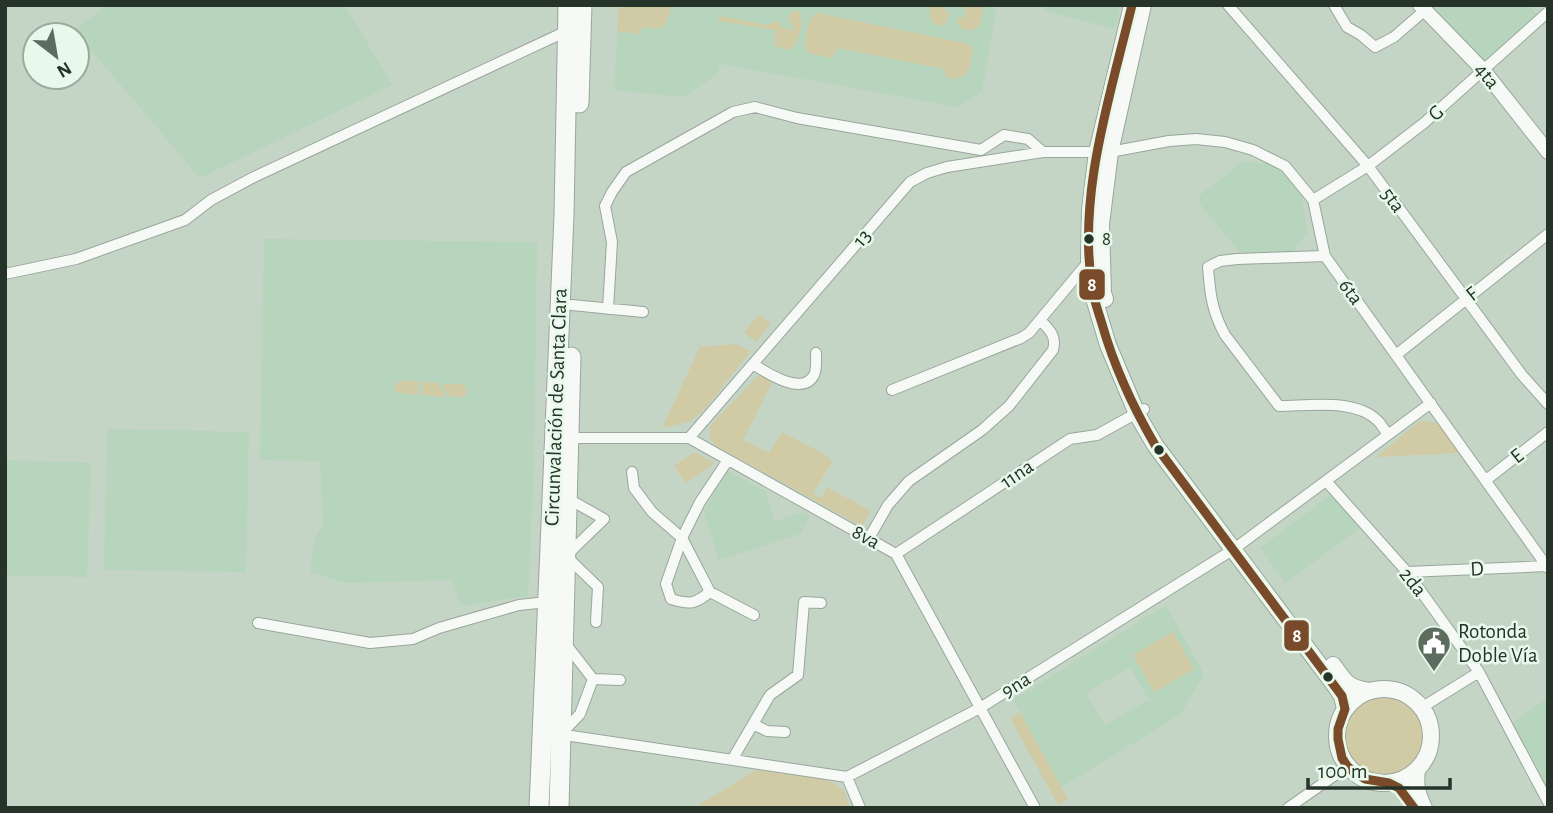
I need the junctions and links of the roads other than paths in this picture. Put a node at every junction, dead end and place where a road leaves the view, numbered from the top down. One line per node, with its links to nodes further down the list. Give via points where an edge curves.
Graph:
1 (568, 5): 9 (highway, Circunvalación de Santa Clara)
2 (1132, 5): 12 (main road)
3 (1143, 5): 12 (main road)
4 (1228, 5): 14 (street, 5ta)
5 (1334, 5): 7 (street, via 1347,27 1375,47 1394,37)
6 (1535, 5): 8 (street)
7 (1422, 8): 10 (street, 4ta)
8 (1546, 14): 10 (street, G)
9 (577, 20): 17 (highway, Circunvalación de Santa Clara); 20 (street, via 254,177 185,220 76,259)
10 (1484, 71): 13 (street, 4ta); 14 (street, G)
11 (1043, 152): 12 (street, 13); 23 (street, via 1028,139 1004,135 981,150 755,107 733,112 626,172 612,192 605,206 612,242); 28 (street, 13, via 947,167 910,182)
12 (1103, 152): 15 (street, 6ta, via 1169,141 1225,142 1285,166); 19 (main road, via 1090,211); 32 (main road, via 1103,293)
13 (1548, 152)
14 (1368, 166): 15 (street, G); 21 (street, 5ta)
15 (1313, 200): 18 (street, 6ta)
16 (1548, 234): 21 (street, F)
17 (568, 245): 22 (highway, Circunvalación de Santa Clara); 50 (highway, Circunvalación de Santa Clara)
18 (1325, 256): 27 (street, 6ta); 34 (street, via 1237,259 1208,267 1218,322 1279,406 1345,406 1377,420)
19 (1090, 261): 25 (street); 32 (main road, via 1093,295 1108,345)
20 (5, 274)
21 (1466, 299): 27 (street, F); 31 (street, 5ta)
22 (572, 305): 23 (street); 35 (highway, Circunvalación de Santa Clara)
23 (608, 309): 24 (street)
24 (643, 312)
25 (1040, 320): 29 (street, via 1021,338); 43 (street, via 1056,342 1054,350 1009,406 909,481)
26 (816, 353): 28 (street, via 814,375 800,383 774,378)
27 (1396, 355): 30 (street, 6ta)
28 (753, 364): 36 (street, 13)
29 (892, 390)
30 (1431, 403): 34 (street, 9na); 39 (street, 6ta)
31 (1548, 404)
32 (1141, 411): 44 (main road); 45 (street, 11na, via 1097,435 1070,439)
33 (1548, 432): 39 (street, E)
34 (1388, 435): 40 (street, 9na)
35 (569, 438): 36 (street); 41 (highway, Circunvalación de Santa Clara)
36 (689, 438): 37 (street, 8va)
37 (727, 460): 42 (street); 43 (street, 8va)
38 (632, 472): 42 (street, via 634,488 652,512)
39 (1486, 480): 47 (street, 6ta)
40 (1326, 481): 44 (street, 9na); 48 (street, 2da)
41 (567, 498): 46 (highway, Circunvalación de Santa Clara); 46 (street, via 604,519)
42 (682, 538): 49 (street); 49 (street, via 666,583 671,599 697,602)
43 (869, 538): 45 (street, 8va)
44 (1238, 546): 59 (main road, via 1345,681); 60 (street, 9na); 62 (main road, via 1342,696)
45 (896, 554): 60 (street, 8va)
46 (566, 556): 53 (street, via 598,587); 55 (highway, Circunvalación de Santa Clara)
47 (1547, 567): 48 (street, D)
48 (1407, 572): 56 (street, 2da)
49 (710, 592): 52 (street)
50 (547, 601): 54 (street, via 519,605 413,639 370,643); 65 (highway, Circunvalación de Santa Clara)
51 (821, 603): 63 (street, via 804,602 798,675 769,695)
52 (754, 615)
53 (596, 622)
54 (258, 623)
55 (563, 640): 57 (street); 65 (highway, Circunvalación de Santa Clara)
56 (1479, 672): 61 (street); 71 (street, 2da)
57 (593, 679): 58 (street); 65 (street, via 580,715)
58 (620, 680)
59 (1369, 691): 61 (main road, via 1400,692); 62 (main road)
60 (980, 708): 69 (street, 9na); 76 (street, 8va)
61 (1421, 708): 68 (main road, via 1430,726 1431,742)
62 (1345, 709): 67 (main road, via 1336,735)
63 (753, 724): 64 (street); 66 (street)
64 (785, 732)
65 (551, 733): 66 (street); 73 (highway, Circunvalación de Santa Clara); 74 (highway, Circunvalación de Santa Clara)
66 (732, 760): 69 (street)
67 (1348, 766): 70 (main road, via 1364,779); 72 (street)
68 (1417, 770): 70 (main road); 78 (main road, via 1417,794)
69 (847, 776): 75 (street)
70 (1391, 783): 77 (main road)
71 (1548, 802)
72 (1292, 807)
73 (539, 808)
74 (559, 808)
75 (860, 808)
76 (1035, 808)
77 (1414, 808)
78 (1424, 808)

